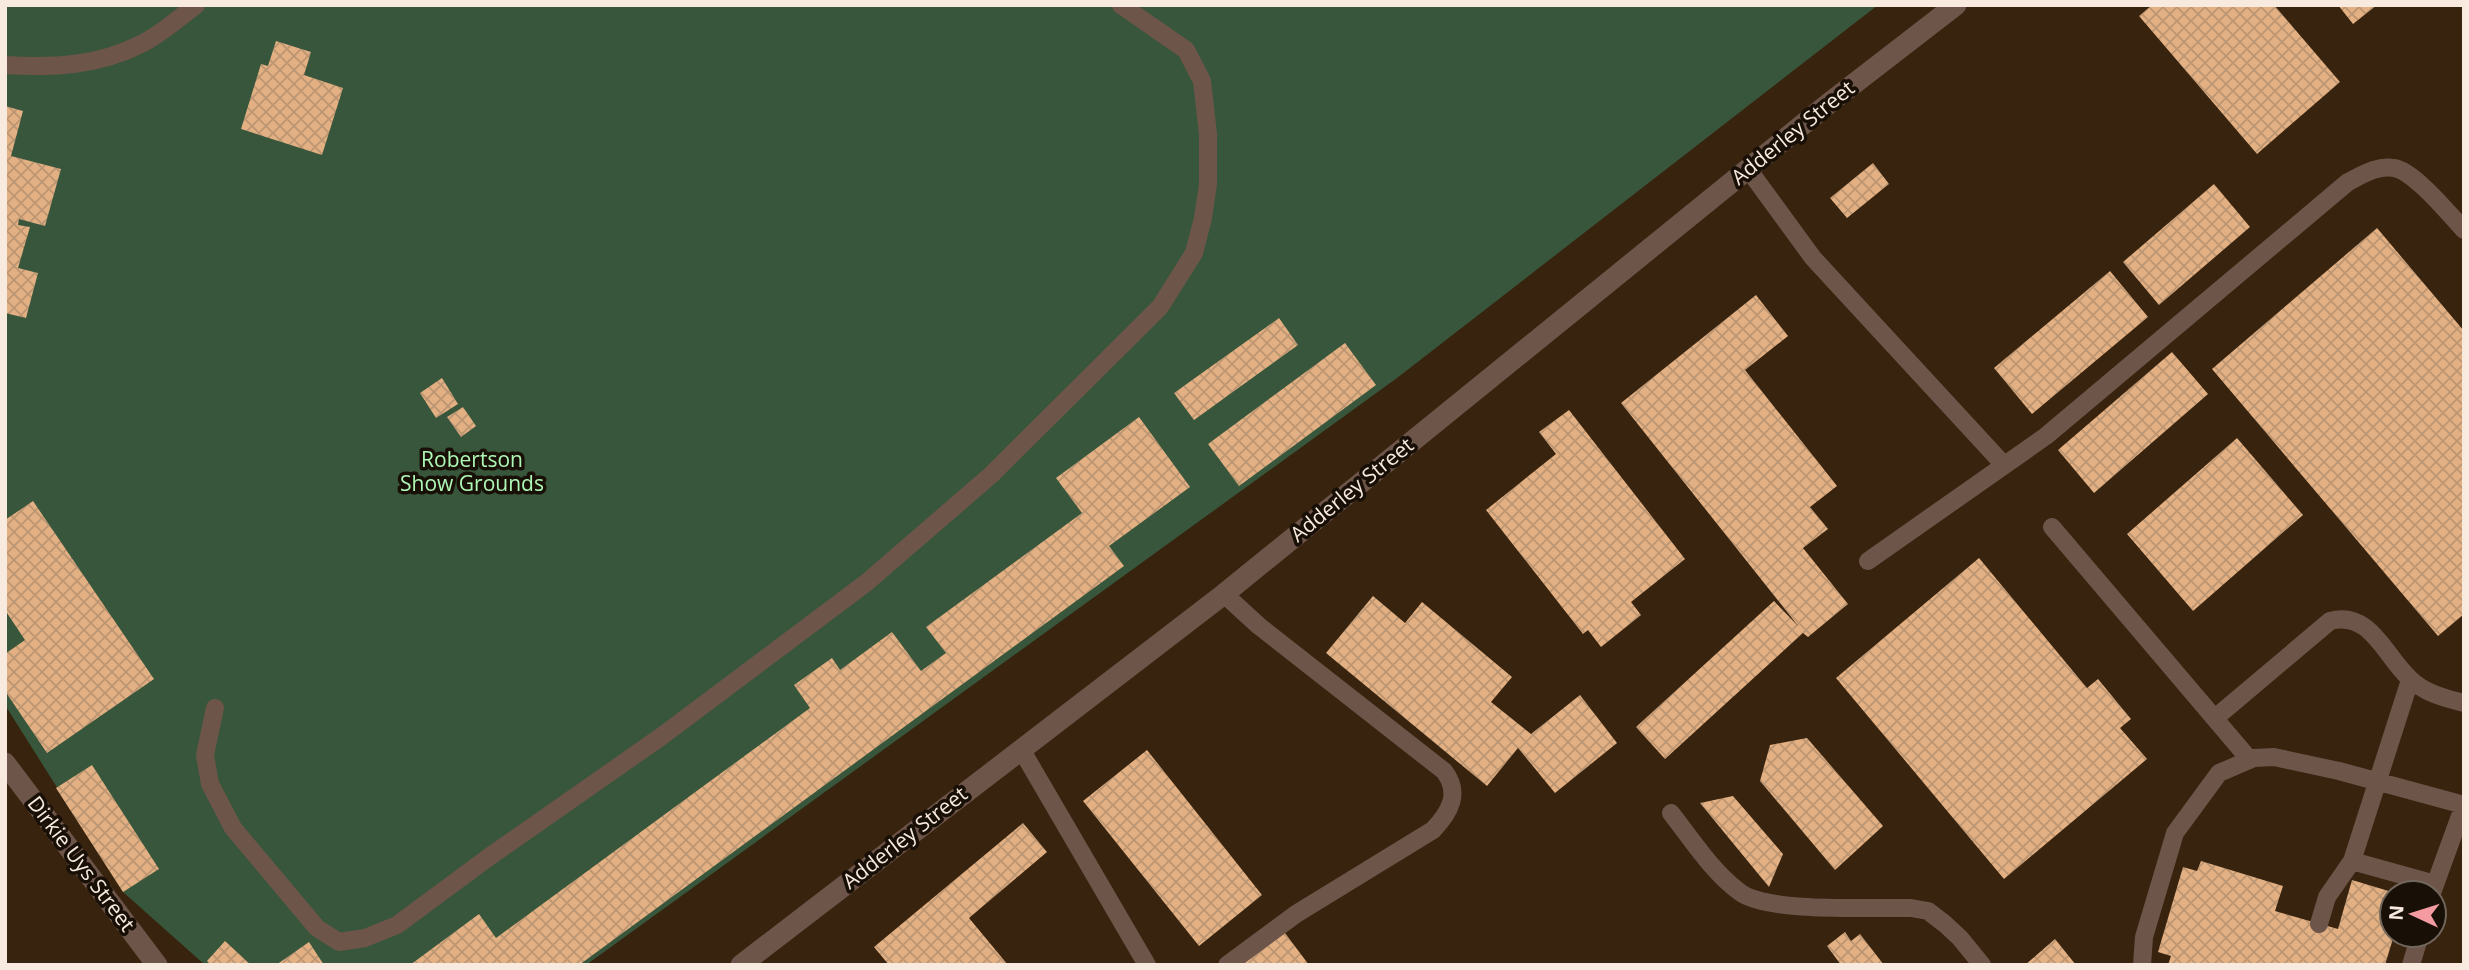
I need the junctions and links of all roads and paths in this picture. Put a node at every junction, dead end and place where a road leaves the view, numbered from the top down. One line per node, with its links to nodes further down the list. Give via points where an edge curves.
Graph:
1 (196, 5): 4 (lane, via 145,43 125,51 68,66)
2 (1121, 5): 13 (lane, via 1186,50 1202,81 1208,184 1194,253 1160,307 991,475 866,583 397,925 365,938 339,942 317,928 233,828 209,784 205,755)
3 (1956, 5): 5 (street, Adderley Street)
4 (5, 65)
5 (1748, 169): 7 (lane, via 1813,258); 10 (street, Adderley Street)
6 (2464, 229): 7 (lane, via 2417,181 2395,168 2374,169 2348,183 2046,436)
7 (2004, 465): 9 (lane)
8 (2052, 527): 14 (lane)
9 (1868, 561)
10 (1224, 594): 15 (street, Adderley Street); 28 (lane, via 1444,771 1452,792 1447,815 1433,830 1296,914)
11 (2410, 680): 12 (lane, via 2432,694); 14 (lane, via 2359,622 2342,618 2330,621); 18 (lane)
12 (2464, 703)
13 (215, 708)
14 (2215, 718): 16 (lane)
15 (1021, 749): 26 (street, Adderley Street); 27 (lane)
16 (2250, 760): 18 (lane, via 2274,757); 30 (lane, via 2219,773 2175,833 2144,937)
17 (5, 763): 25 (street, Dirkie Uys Street)
18 (2377, 781): 19 (lane); 21 (lane)
19 (2464, 805): 23 (lane)
20 (1671, 813): 29 (lane, via 1743,894 1781,906 1928,911 1960,938)
21 (2352, 861): 22 (lane); 24 (lane, via 2327,897)
22 (2404, 879)
23 (2437, 879)
24 (2319, 924)
25 (157, 965)
26 (741, 965)
27 (1147, 965)
28 (1227, 965)
29 (1982, 965)
30 (2143, 965)

